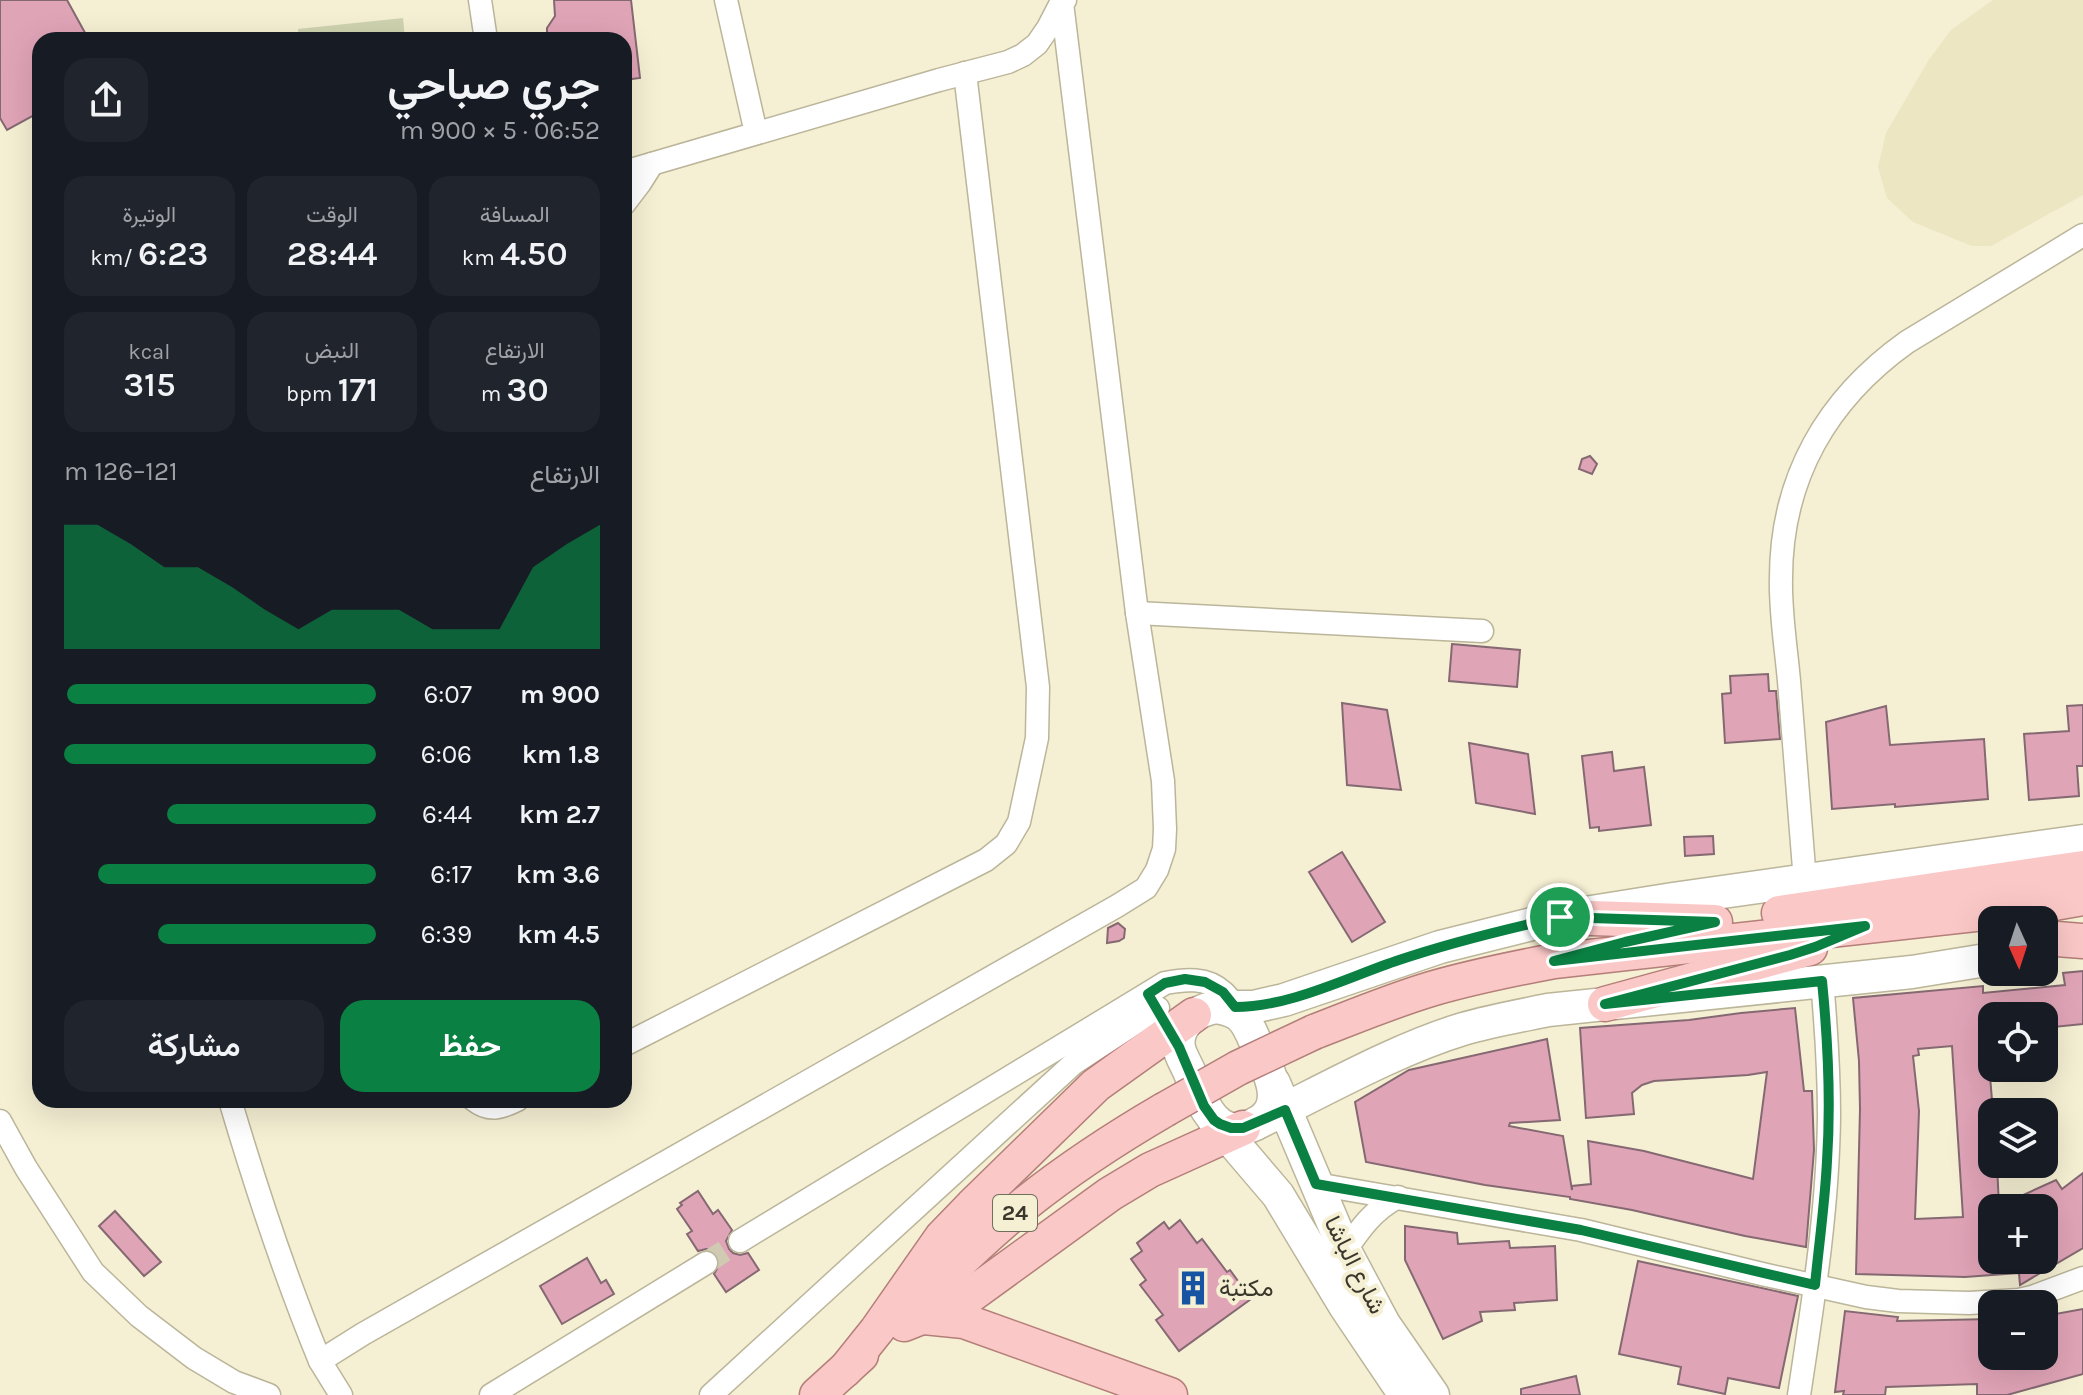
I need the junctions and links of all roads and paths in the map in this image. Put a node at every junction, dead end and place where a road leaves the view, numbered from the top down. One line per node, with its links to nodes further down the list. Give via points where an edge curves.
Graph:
1 (480, 0): 4 (street)
2 (726, 0): 6 (street)
3 (1063, 1): 5 (street, via 1037,44 1023,55); 11 (street)
4 (485, 32)
5 (965, 73): 6 (street); 30 (street, via 1038,687 1037,738 1019,822 1006,844 986,860)
6 (756, 133): 7 (street)
7 (652, 164): 8 (street); 9 (street)
8 (632, 170)
9 (632, 194)
10 (2083, 235): 16 (street, via 1884,358 1827,420 1801,471 1785,525 1780,581)
11 (1137, 613): 12 (street); 44 (street, via 1163,781 1165,829 1164,849 1146,888)
12 (1482, 631)
13 (2083, 841): 14 (street)
14 (1953, 861): 16 (street); 18 (main road)
15 (2083, 868): 18 (main road, 24)
16 (1805, 881): 19 (street)
17 (2083, 898): 18 (main road, 24, via 2020,909)
18 (1886, 915): 20 (main road, 24); 21 (main road); 25 (main road, 24); 28 (main road, via 1802,951)
19 (1560, 917): 20 (main road); 29 (street, via 1440,947 1284,1000)
20 (1715, 922): 25 (main road, 24)
21 (1978, 930)
22 (2058, 939): 23 (main road)
23 (2083, 942): 24 (street)
24 (2058, 947)
25 (1554, 961): 43 (main road, 24, bridge, via 1390,1002 1238,1068 1070,1170 983,1240)
26 (1978, 961): 27 (street)
27 (1822, 981): 28 (street); 41 (street, via 1829,1117)
28 (1605, 1004): 31 (street, via 1548,1010 1461,1030)
29 (1193, 1017): 31 (street, شارع الباشا); 34 (street, via 1204,1106); 37 (street); 45 (main road, via 1096,1085 942,1237); 49 (street, via 1074,1063)
30 (632, 1041)
31 (1279, 1096): 34 (street); 35 (street, شارع الباشا)
32 (232, 1108): 44 (street)
33 (0, 1121): 46 (street, via 93,1272 194,1358)
34 (1235, 1127): 42 (main road, via 1098,1203 964,1300); 52 (street)
35 (1316, 1184): 36 (street); 38 (street, شارع الباشا)
36 (1398, 1197): 38 (street, via 1364,1223); 41 (street, via 1581,1230)
37 (740, 1241)
38 (1345, 1251): 53 (street, شارع الباشا, via 1384,1324)
39 (706, 1263): 48 (street)
40 (2083, 1278): 41 (street, via 2019,1300 1969,1303 1898,1301)
41 (1815, 1285): 54 (street)
42 (923, 1316): 43 (main road); 51 (main road, via 964,1321)
43 (883, 1336): 45 (main road, 24)
44 (320, 1361): 47 (street)
45 (845, 1370): 50 (main road, 24)
46 (269, 1395)
47 (341, 1395)
48 (491, 1395)
49 (711, 1395)
50 (817, 1395)
51 (1170, 1395)
52 (1405, 1395)
53 (1433, 1395)
54 (1799, 1395)

